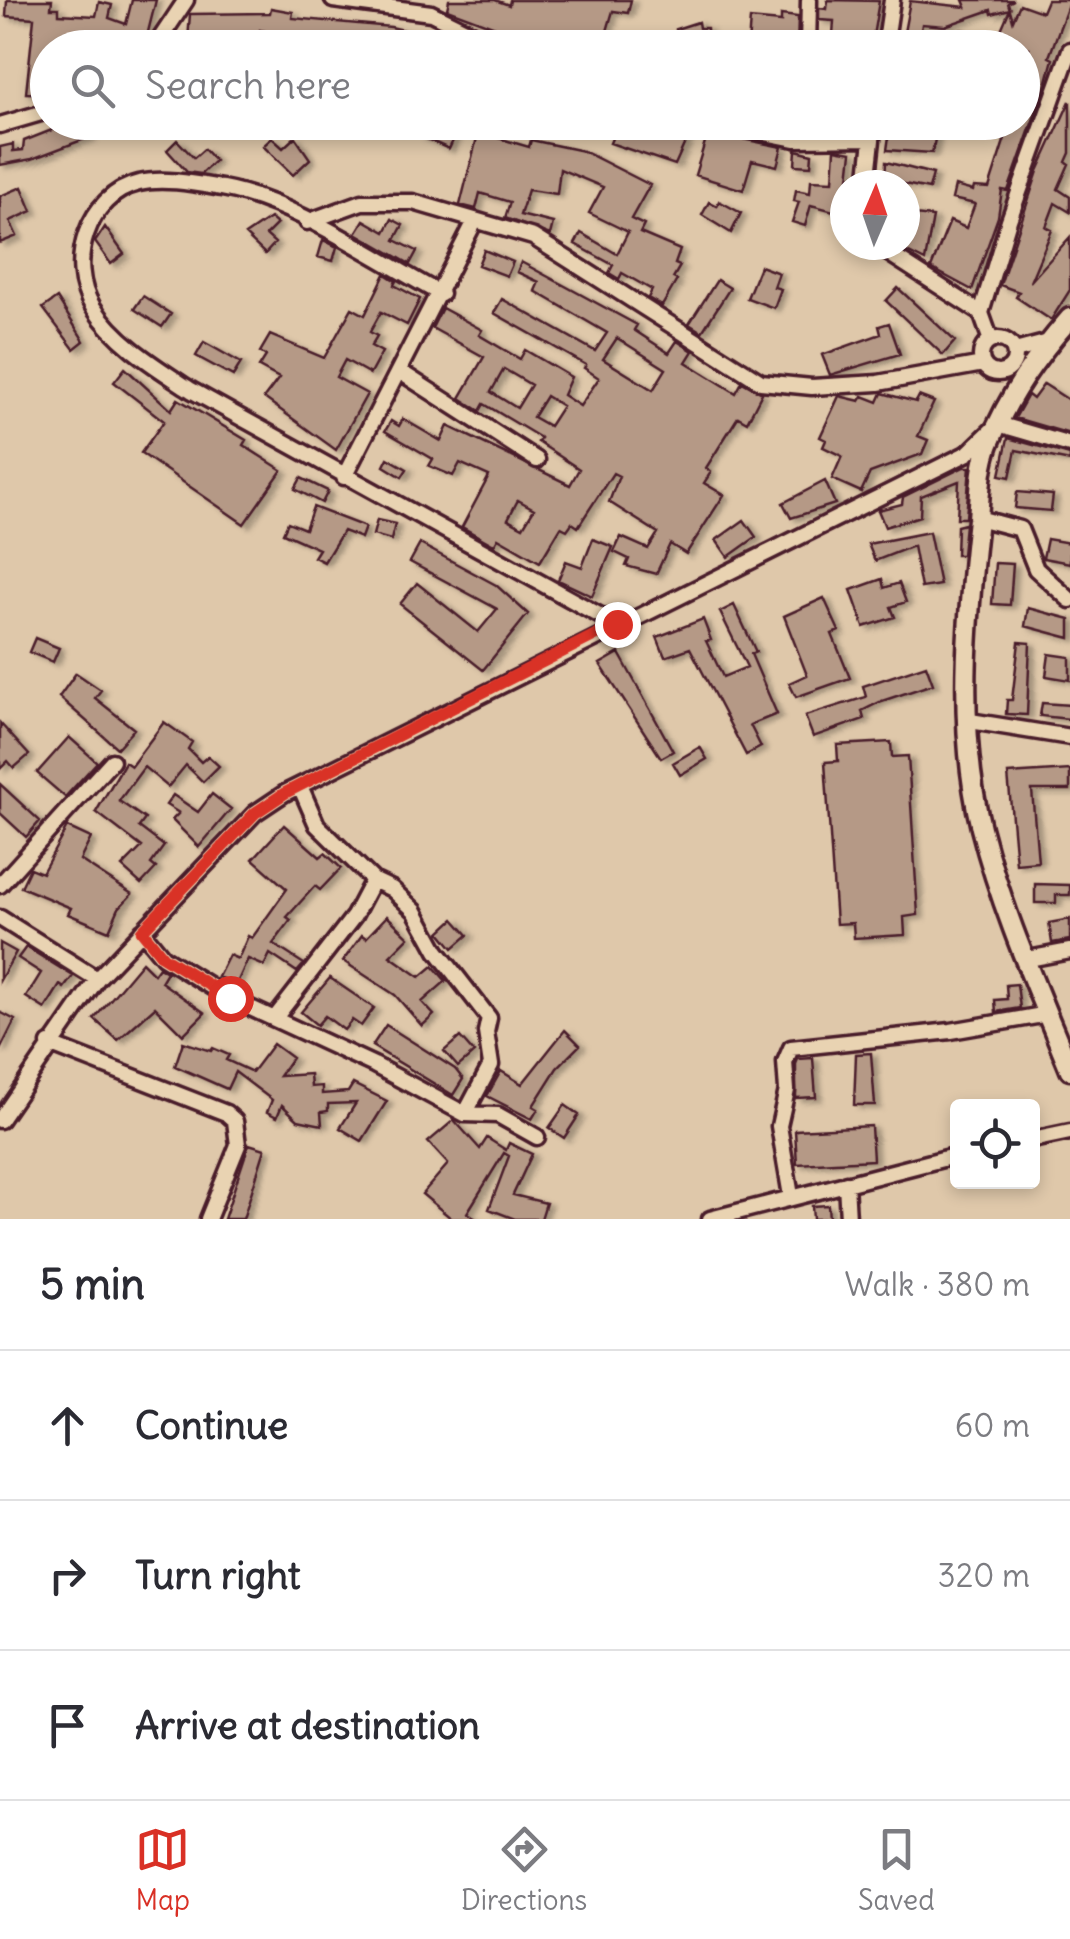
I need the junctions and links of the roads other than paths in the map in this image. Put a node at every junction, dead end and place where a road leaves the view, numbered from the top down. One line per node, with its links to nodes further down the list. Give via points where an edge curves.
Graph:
1 (186, 0): 6 (street)
2 (333, 0): 5 (street)
3 (809, 0): 8 (street)
4 (892, 0): 9 (street)
5 (430, 7): 7 (street)
6 (166, 30)
7 (470, 30)
8 (808, 30)
9 (888, 30)
10 (1070, 50): 13 (street)
11 (30, 117): 12 (street)
12 (0, 126)
13 (1040, 132)
14 (872, 140): 16 (street)
15 (1037, 140): 21 (street)
16 (869, 170)
17 (475, 221): 18 (street, via 413,202 362,202); 20 (street); 26 (street, via 533,237 760,382 878,382)
18 (307, 222): 20 (street); 32 (street, via 259,196 140,182 95,212 81,261 84,286 92,306 138,354)
19 (899, 260): 21 (street)
20 (440, 294): 27 (street)
21 (981, 314): 23 (street)
22 (1070, 318): 24 (street)
23 (991, 341): 25 (street, via 1005,341); 26 (street)
24 (1049, 342): 25 (street); 29 (street)
25 (1015, 351): 28 (street, via 1011,368)
26 (983, 364): 28 (street)
27 (399, 372): 31 (street); 32 (street)
28 (1001, 373): 29 (street)
29 (1001, 415): 30 (street); 33 (street, via 987,449); 35 (street, via 968,453)
30 (1070, 445)
31 (537, 460)
32 (344, 477): 35 (street)
33 (978, 518): 34 (street, via 1020,529 1036,569); 36 (street, via 970,593)
34 (1070, 600)
35 (617, 624): 39 (street)
36 (970, 720): 37 (street); 45 (street, via 980,823)
37 (1070, 737)
38 (112, 761): 41 (street)
39 (300, 786): 40 (street, via 318,825); 43 (street, via 255,813)
40 (373, 880): 48 (street, via 354,916); 51 (street, via 415,911 489,1018 491,1065)
41 (0, 885)
42 (0, 918): 46 (street)
43 (142, 931): 46 (street); 48 (street, via 194,980)
44 (1070, 952): 45 (street)
45 (1028, 959): 47 (street)
46 (97, 979): 49 (street)
47 (1048, 1014): 50 (street); 58 (street, via 791,1048 779,1126)
48 (274, 1018): 51 (street)
49 (49, 1044): 52 (street); 59 (street, via 235,1121 238,1145)
50 (1070, 1070)
51 (465, 1114): 54 (street, via 498,1115)
52 (0, 1120)
53 (1070, 1132): 55 (street)
54 (537, 1138)
55 (1040, 1138)
56 (950, 1158): 57 (street)
57 (846, 1182): 58 (street); 61 (street)
58 (792, 1196): 60 (street)
59 (208, 1219)
60 (710, 1219)
61 (848, 1219)

